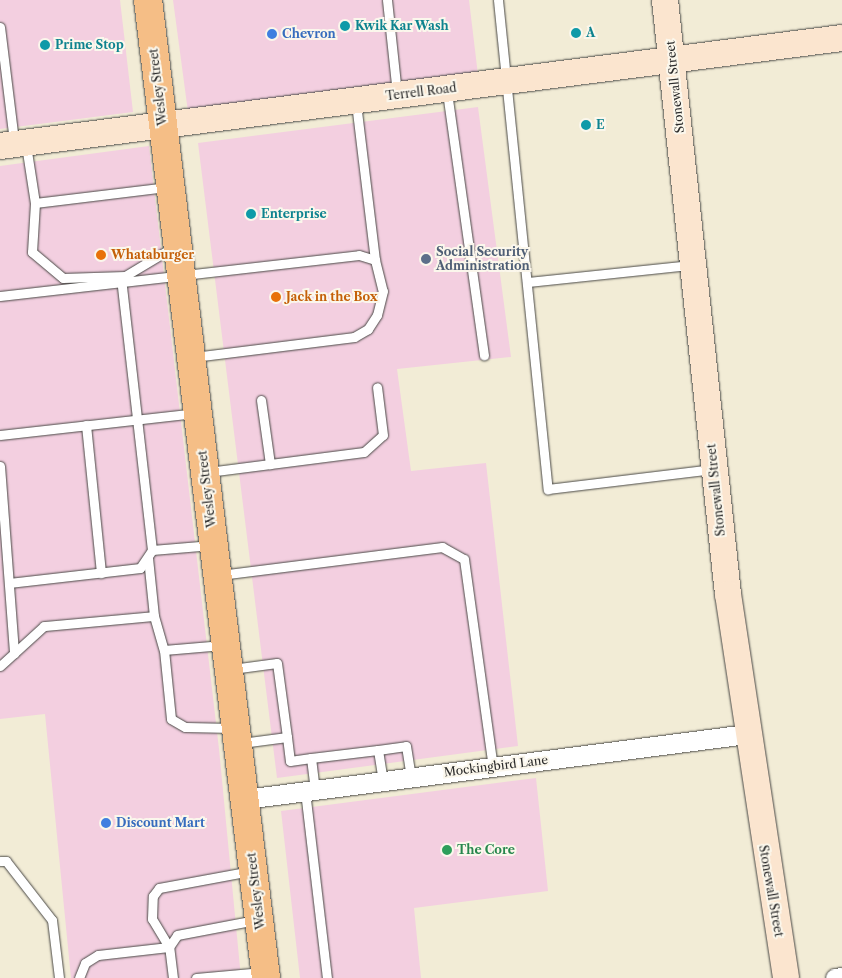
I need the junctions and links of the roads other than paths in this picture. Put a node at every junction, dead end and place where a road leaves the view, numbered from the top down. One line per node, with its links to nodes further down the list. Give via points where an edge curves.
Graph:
1 (148, 0): 12 (main road, Wesley Street)
2 (387, 0): 10 (lane)
3 (498, 0): 8 (lane)
4 (666, 0): 7 (street, Stonewall Street)
5 (0, 27): 13 (lane)
6 (842, 38): 7 (street, Terrell Road)
7 (672, 60): 8 (street, Terrell Road); 18 (street, Stonewall Street)
8 (508, 81): 9 (street, Terrell Road); 20 (lane)
9 (446, 89): 10 (street, Terrell Road); 23 (lane)
10 (397, 96): 11 (street, Terrell Road)
11 (356, 101): 12 (street, Terrell Road); 17 (lane)
12 (163, 126): 13 (street, Terrell Road); 14 (main road, Wesley Street)
13 (13, 144): 15 (lane)
14 (170, 186): 15 (lane); 16 (main road, Wesley Street)
15 (35, 203): 16 (lane, via 32,252 63,278 125,276)
16 (178, 245): 19 (main road, Wesley Street)
17 (374, 260): 19 (lane, via 359,255); 24 (lane, via 383,290 377,315 368,329 354,338)
18 (693, 265): 20 (lane); 33 (street, Stonewall Street)
19 (182, 279): 21 (lane); 24 (main road, Wesley Street)
20 (528, 282): 33 (lane, via 548,489)
21 (122, 285): 22 (lane); 28 (lane)
22 (0, 296)
23 (484, 355)
24 (191, 357): 27 (main road, Wesley Street)
25 (377, 387): 31 (lane, via 383,434 376,445 364,452)
26 (261, 400): 31 (lane)
27 (198, 412): 28 (lane); 34 (main road, Wesley Street)
28 (138, 418): 29 (lane); 36 (lane)
29 (86, 425): 30 (lane); 37 (lane)
30 (0, 435)
31 (270, 464): 34 (lane)
32 (0, 466): 39 (lane)
33 (714, 468): 45 (street, Stonewall Street)
34 (205, 472): 35 (main road, Wesley Street)
35 (214, 544): 36 (lane); 38 (main road, Wesley Street)
36 (150, 554): 37 (lane, via 140,568); 40 (lane)
37 (101, 572): 39 (lane)
38 (218, 576): 43 (main road, Wesley Street); 50 (lane, via 442,547 464,559)
39 (8, 583): 42 (lane)
40 (154, 616): 41 (lane); 42 (lane, via 44,626)
41 (164, 650): 43 (lane); 46 (lane, via 171,719 185,728)
42 (14, 653): 44 (lane)
43 (228, 657): 46 (main road, Wesley Street); 47 (lane, via 277,663)
44 (0, 666)
45 (747, 734): 50 (street, Mockingbird Lane); 66 (street, Stonewall Street)
46 (237, 736): 47 (lane); 54 (main road, Wesley Street)
47 (287, 737): 49 (lane, via 290,761)
48 (378, 750): 49 (lane); 51 (lane, via 406,746); 52 (lane)
49 (311, 758): 53 (lane)
50 (493, 767): 51 (street, Mockingbird Lane)
51 (412, 777): 52 (street, Mockingbird Lane)
52 (383, 781): 53 (street, Mockingbird Lane)
53 (310, 790): 54 (street, Mockingbird Lane); 65 (lane)
54 (245, 798): 56 (main road, Wesley Street)
55 (0, 861): 61 (lane, via 6,861 52,920)
56 (254, 871): 57 (main road, Wesley Street); 58 (lane, via 159,888 152,896 152,919)
57 (259, 919): 58 (lane, via 190,930 177,935); 59 (main road, Wesley Street)
58 (169, 947): 62 (lane, via 98,955 85,962); 63 (lane)
59 (266, 975): 64 (lane)
60 (842, 977): 67 (street)
61 (59, 978)
62 (79, 978)
63 (173, 978)
64 (196, 978)
65 (327, 978)
66 (786, 978)
67 (835, 978)

